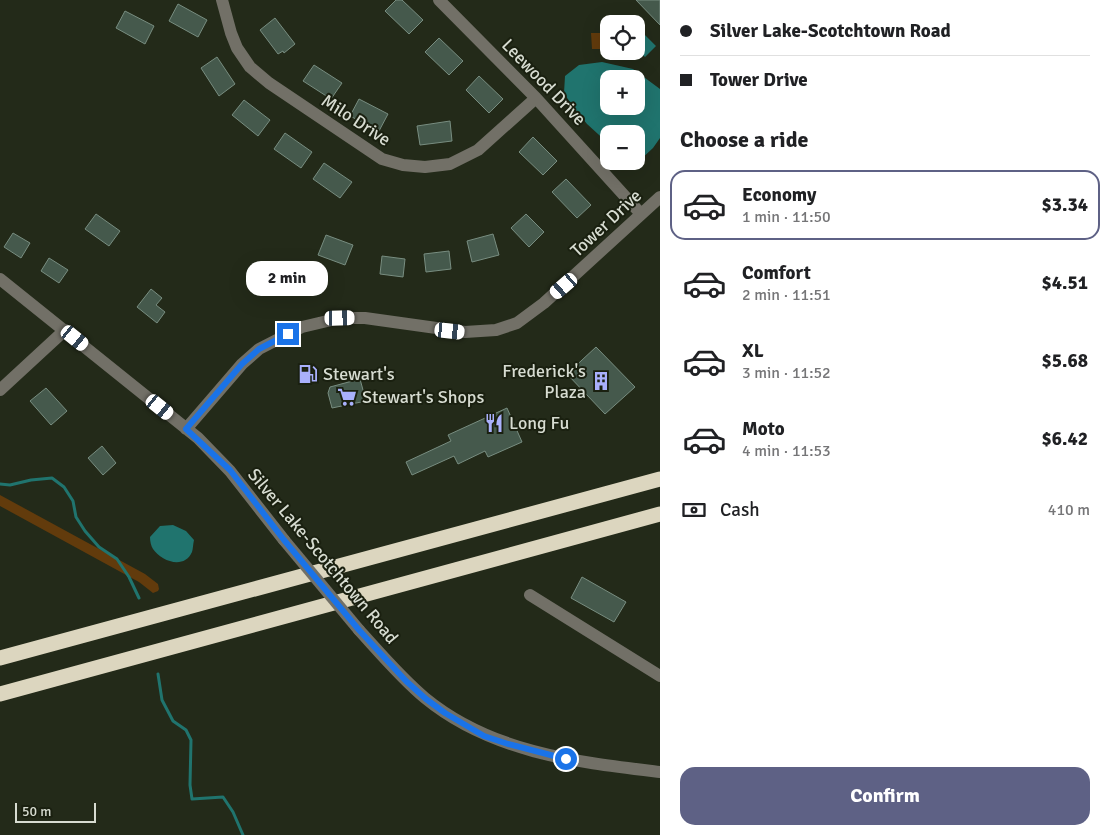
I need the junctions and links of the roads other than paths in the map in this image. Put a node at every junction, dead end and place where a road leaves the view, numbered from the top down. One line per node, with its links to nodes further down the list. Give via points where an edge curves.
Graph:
1 (222, 0): 3 (street, Milo Drive, via 230,33 250,67 382,159 425,167 450,164 478,150)
2 (439, 0): 3 (street, Leewood Drive)
3 (536, 98): 5 (street, Leewood Drive)
4 (660, 197): 5 (street, Tower Drive)
5 (641, 214): 9 (street, Tower Drive, via 544,303 517,323 496,330 465,332 364,318 340,318 302,327 259,349)
6 (0, 280): 7 (street, Silver Lake-Scotchtown Road)
7 (64, 330): 8 (street); 9 (street, Silver Lake-Scotchtown Road)
8 (0, 390)
9 (186, 429): 16 (street, Silver Lake-Scotchtown Road, bridge, via 230,470 359,630 406,681 445,713 484,736 547,756)
10 (660, 479): 13 (highway)
11 (660, 514): 15 (highway)
12 (530, 595): 14 (street)
13 (0, 658)
14 (660, 676)
15 (0, 694)
16 (660, 772)

